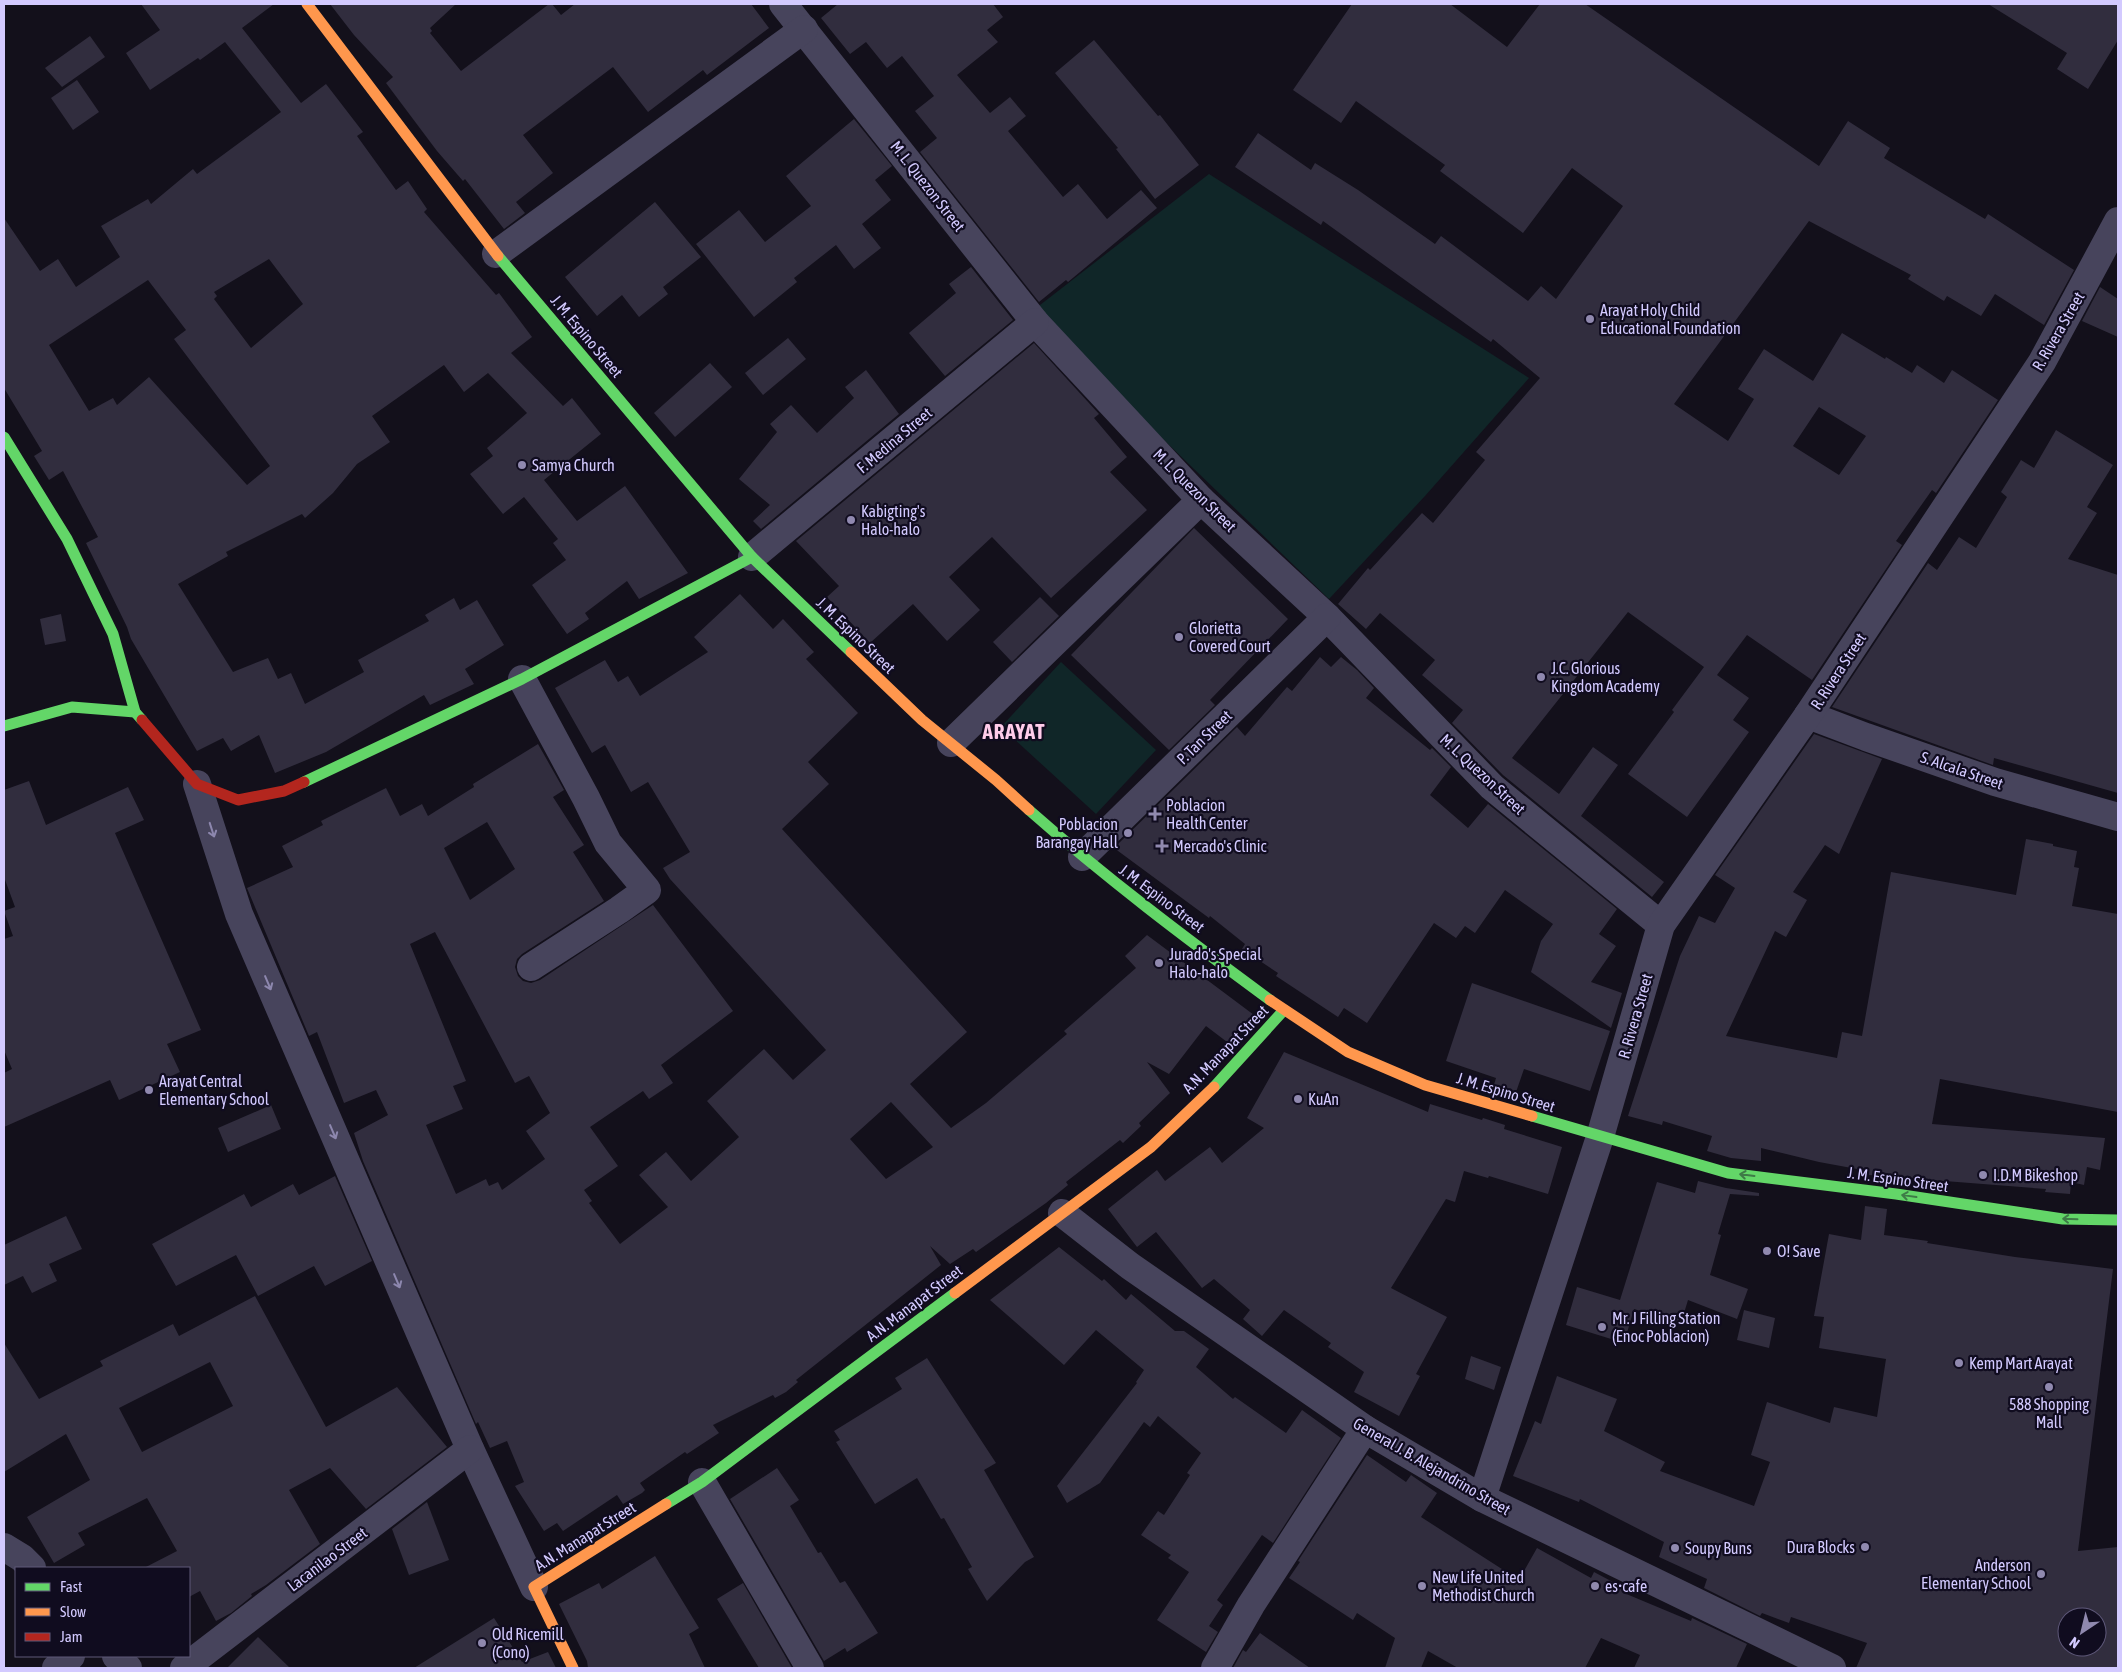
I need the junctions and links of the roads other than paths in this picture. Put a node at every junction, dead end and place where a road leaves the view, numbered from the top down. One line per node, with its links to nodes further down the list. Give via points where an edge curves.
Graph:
1 (307, 4): 5 (main road, J. M. Espino Street)
2 (783, 4): 3 (street, M. L. Quezon Street)
3 (804, 29): 5 (street); 6 (street, M. L. Quezon Street)
4 (2118, 221): 13 (street, R. Rivera Street, via 2042,362)
5 (496, 254): 9 (main road, J. M. Espino Street)
6 (1035, 322): 8 (street, M. L. Quezon Street); 9 (street, F. Medina Street)
7 (4, 437): 12 (main road, via 67,539 113,634)
8 (1202, 500): 10 (street, M. L. Quezon Street); 15 (street)
9 (752, 557): 11 (main road); 15 (main road, J. M. Espino Street, via 876,678)
10 (1327, 617): 18 (street, P. Tan Street); 19 (street, M. L. Quezon Street, via 1492,786)
11 (522, 679): 16 (main road, via 284,791 238,800); 20 (street, via 608,843 647,890)
12 (135, 712): 14 (main road, via 72,707); 16 (main road)
13 (1808, 715): 17 (street, S. Alcala Street, via 1995,782); 19 (street, R. Rivera Street)
14 (4, 726)
15 (951, 744): 18 (main road, J. M. Espino Street)
16 (197, 784): 26 (street, one-way to 26, via 239,914)
17 (2118, 817)
18 (1082, 857): 21 (main road, J. M. Espino Street)
19 (1661, 925): 22 (street, R. Rivera Street)
20 (531, 967)
21 (1284, 1010): 22 (main road, J. M. Espino Street, via 1348,1052 1425,1085); 23 (main road, A.N. Manapat Street, via 1217,1084 1151,1147)
22 (1600, 1137): 24 (main road, J. M. Espino Street, one-way to 22, via 2064,1219 1728,1173); 28 (street, R. Rivera Street)
23 (1062, 1213): 25 (street, General J. B. Alejandrino Street, via 1130,1266); 27 (main road, A.N. Manapat Street)
24 (2118, 1220)
25 (1365, 1429): 28 (street, General J. B. Alejandrino Street); 39 (street, via 1251,1605)
26 (470, 1449): 31 (street); 36 (street, Lacanilao Street)
27 (702, 1482): 31 (main road, A.N. Manapat Street); 38 (street)
28 (1482, 1498): 40 (street, General J. B. Alejandrino Street)
29 (4, 1546): 30 (street)
30 (31, 1567)
31 (534, 1587): 37 (main road)
32 (70, 1657): 34 (street)
33 (117, 1657): 35 (street)
34 (56, 1668)
35 (128, 1668)
36 (184, 1668)
37 (574, 1668)
38 (810, 1668)
39 (1215, 1668)
40 (1832, 1668)

